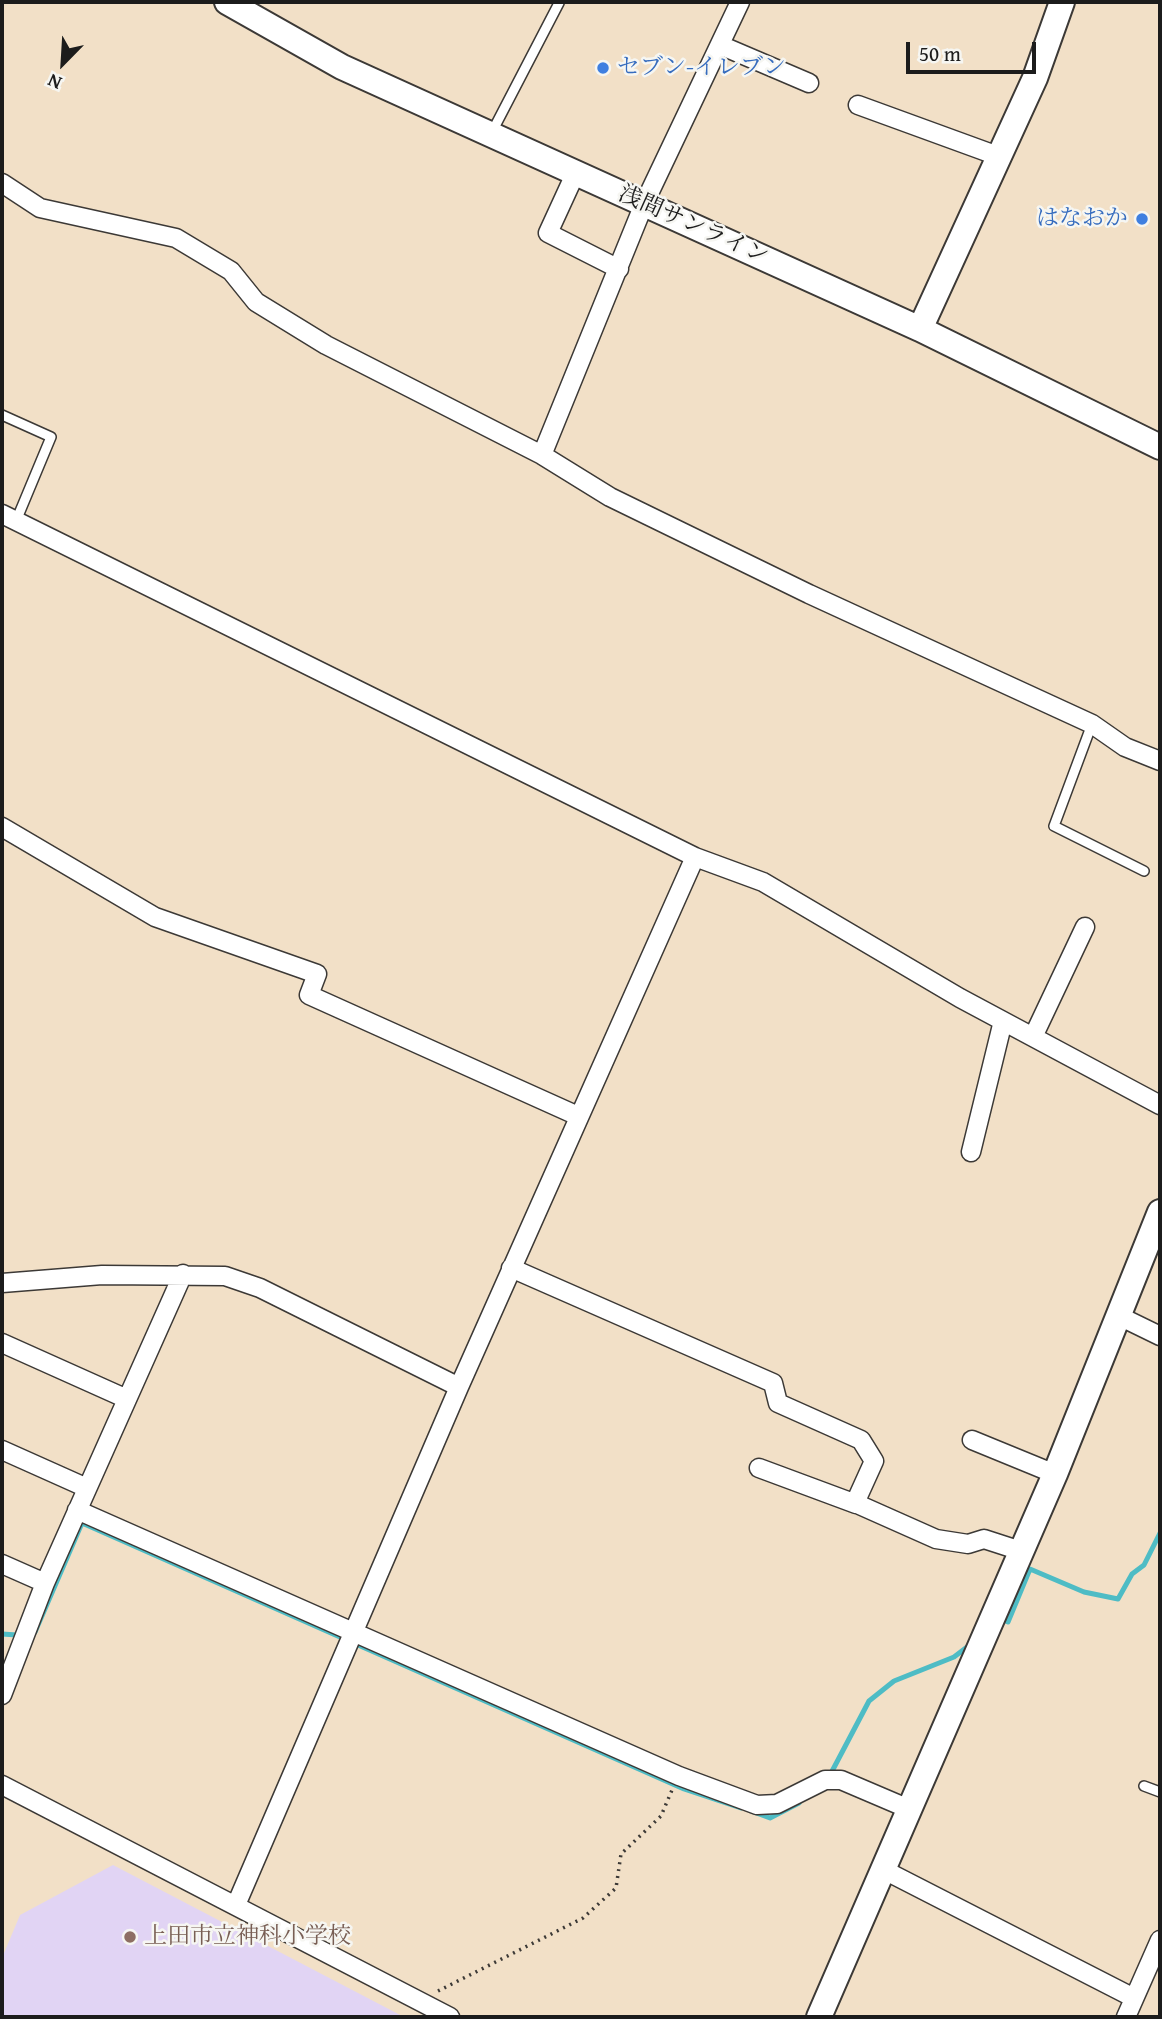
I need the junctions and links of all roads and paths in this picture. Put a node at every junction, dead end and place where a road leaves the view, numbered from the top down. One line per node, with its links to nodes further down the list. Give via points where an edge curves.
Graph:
1 (227, 2): 8 (street, 浅間サンライン, via 342,67)
2 (740, 2): 5 (street)
3 (1062, 2): 9 (street)
4 (559, 3): 8 (lane)
5 (720, 45): 6 (street); 12 (street)
6 (809, 83)
7 (858, 106): 9 (street)
8 (491, 134): 10 (street, 浅間サンライン)
9 (999, 156): 14 (street)
10 (576, 172): 12 (street, 浅間サンライン); 13 (street, via 548,233)
11 (2, 183): 17 (street, via 40,208 176,238 231,271 256,302 326,345)
12 (644, 204): 13 (street); 14 (street, 浅間サンライン)
13 (619, 269): 17 (street)
14 (920, 328): 16 (street, 浅間サンライン)
15 (2, 415): 18 (lane, via 51,437)
16 (1160, 447)
17 (542, 455): 19 (street, via 610,497)
18 (9, 518): 22 (street)
19 (1092, 724): 20 (street, via 1125,747); 23 (lane, via 1054,826)
20 (1160, 761)
21 (2, 827): 28 (street, via 155,917 317,974 309,995)
22 (695, 857): 25 (street, via 763,882); 28 (street)
23 (1144, 871)
24 (1085, 927): 26 (street)
25 (1003, 1021): 26 (street); 29 (street)
26 (1034, 1037): 27 (street)
27 (1160, 1105)
28 (579, 1116): 32 (street)
29 (971, 1152)
30 (1160, 1212): 31 (street)
31 (1156, 1238): 35 (street)
32 (511, 1268): 38 (street); 45 (street, via 773,1383 778,1403 861,1440 874,1461)
33 (183, 1274): 34 (street); 38 (street, via 225,1276 260,1288); 39 (street)
34 (2, 1283)
35 (1119, 1316): 36 (street); 43 (street)
36 (1160, 1336)
37 (2, 1343): 39 (street)
38 (459, 1387): 50 (street)
39 (127, 1399): 44 (street)
40 (972, 1440): 43 (street)
41 (2, 1450): 44 (street)
42 (759, 1468): 45 (street)
43 (1055, 1474): 47 (street)
44 (87, 1488): 46 (street)
45 (856, 1504): 47 (street, via 936,1539 968,1544 984,1539)
46 (77, 1510): 49 (street); 50 (street)
47 (1021, 1551): 56 (street)
48 (2, 1564): 49 (street)
49 (45, 1583): 51 (street)
50 (351, 1634): 52 (street); 58 (street)
51 (2, 1695)
52 (679, 1776): 56 (street, via 757,1805 777,1804 825,1780 841,1780); 62 (path, via 661,1816 621,1854 616,1888 583,1918 497,1964 448,1984)
53 (2, 1785): 58 (street)
54 (1144, 1786): 55 (lane)
55 (1160, 1793)
56 (909, 1809): 57 (street)
57 (884, 1870): 61 (street); 64 (street)
58 (236, 1905): 62 (street)
59 (1160, 1940): 60 (street)
60 (1155, 1966): 61 (street)
61 (1134, 1998): 65 (street)
62 (422, 2004): 63 (street)
63 (450, 2017)
64 (818, 2017)
65 (1126, 2017)

